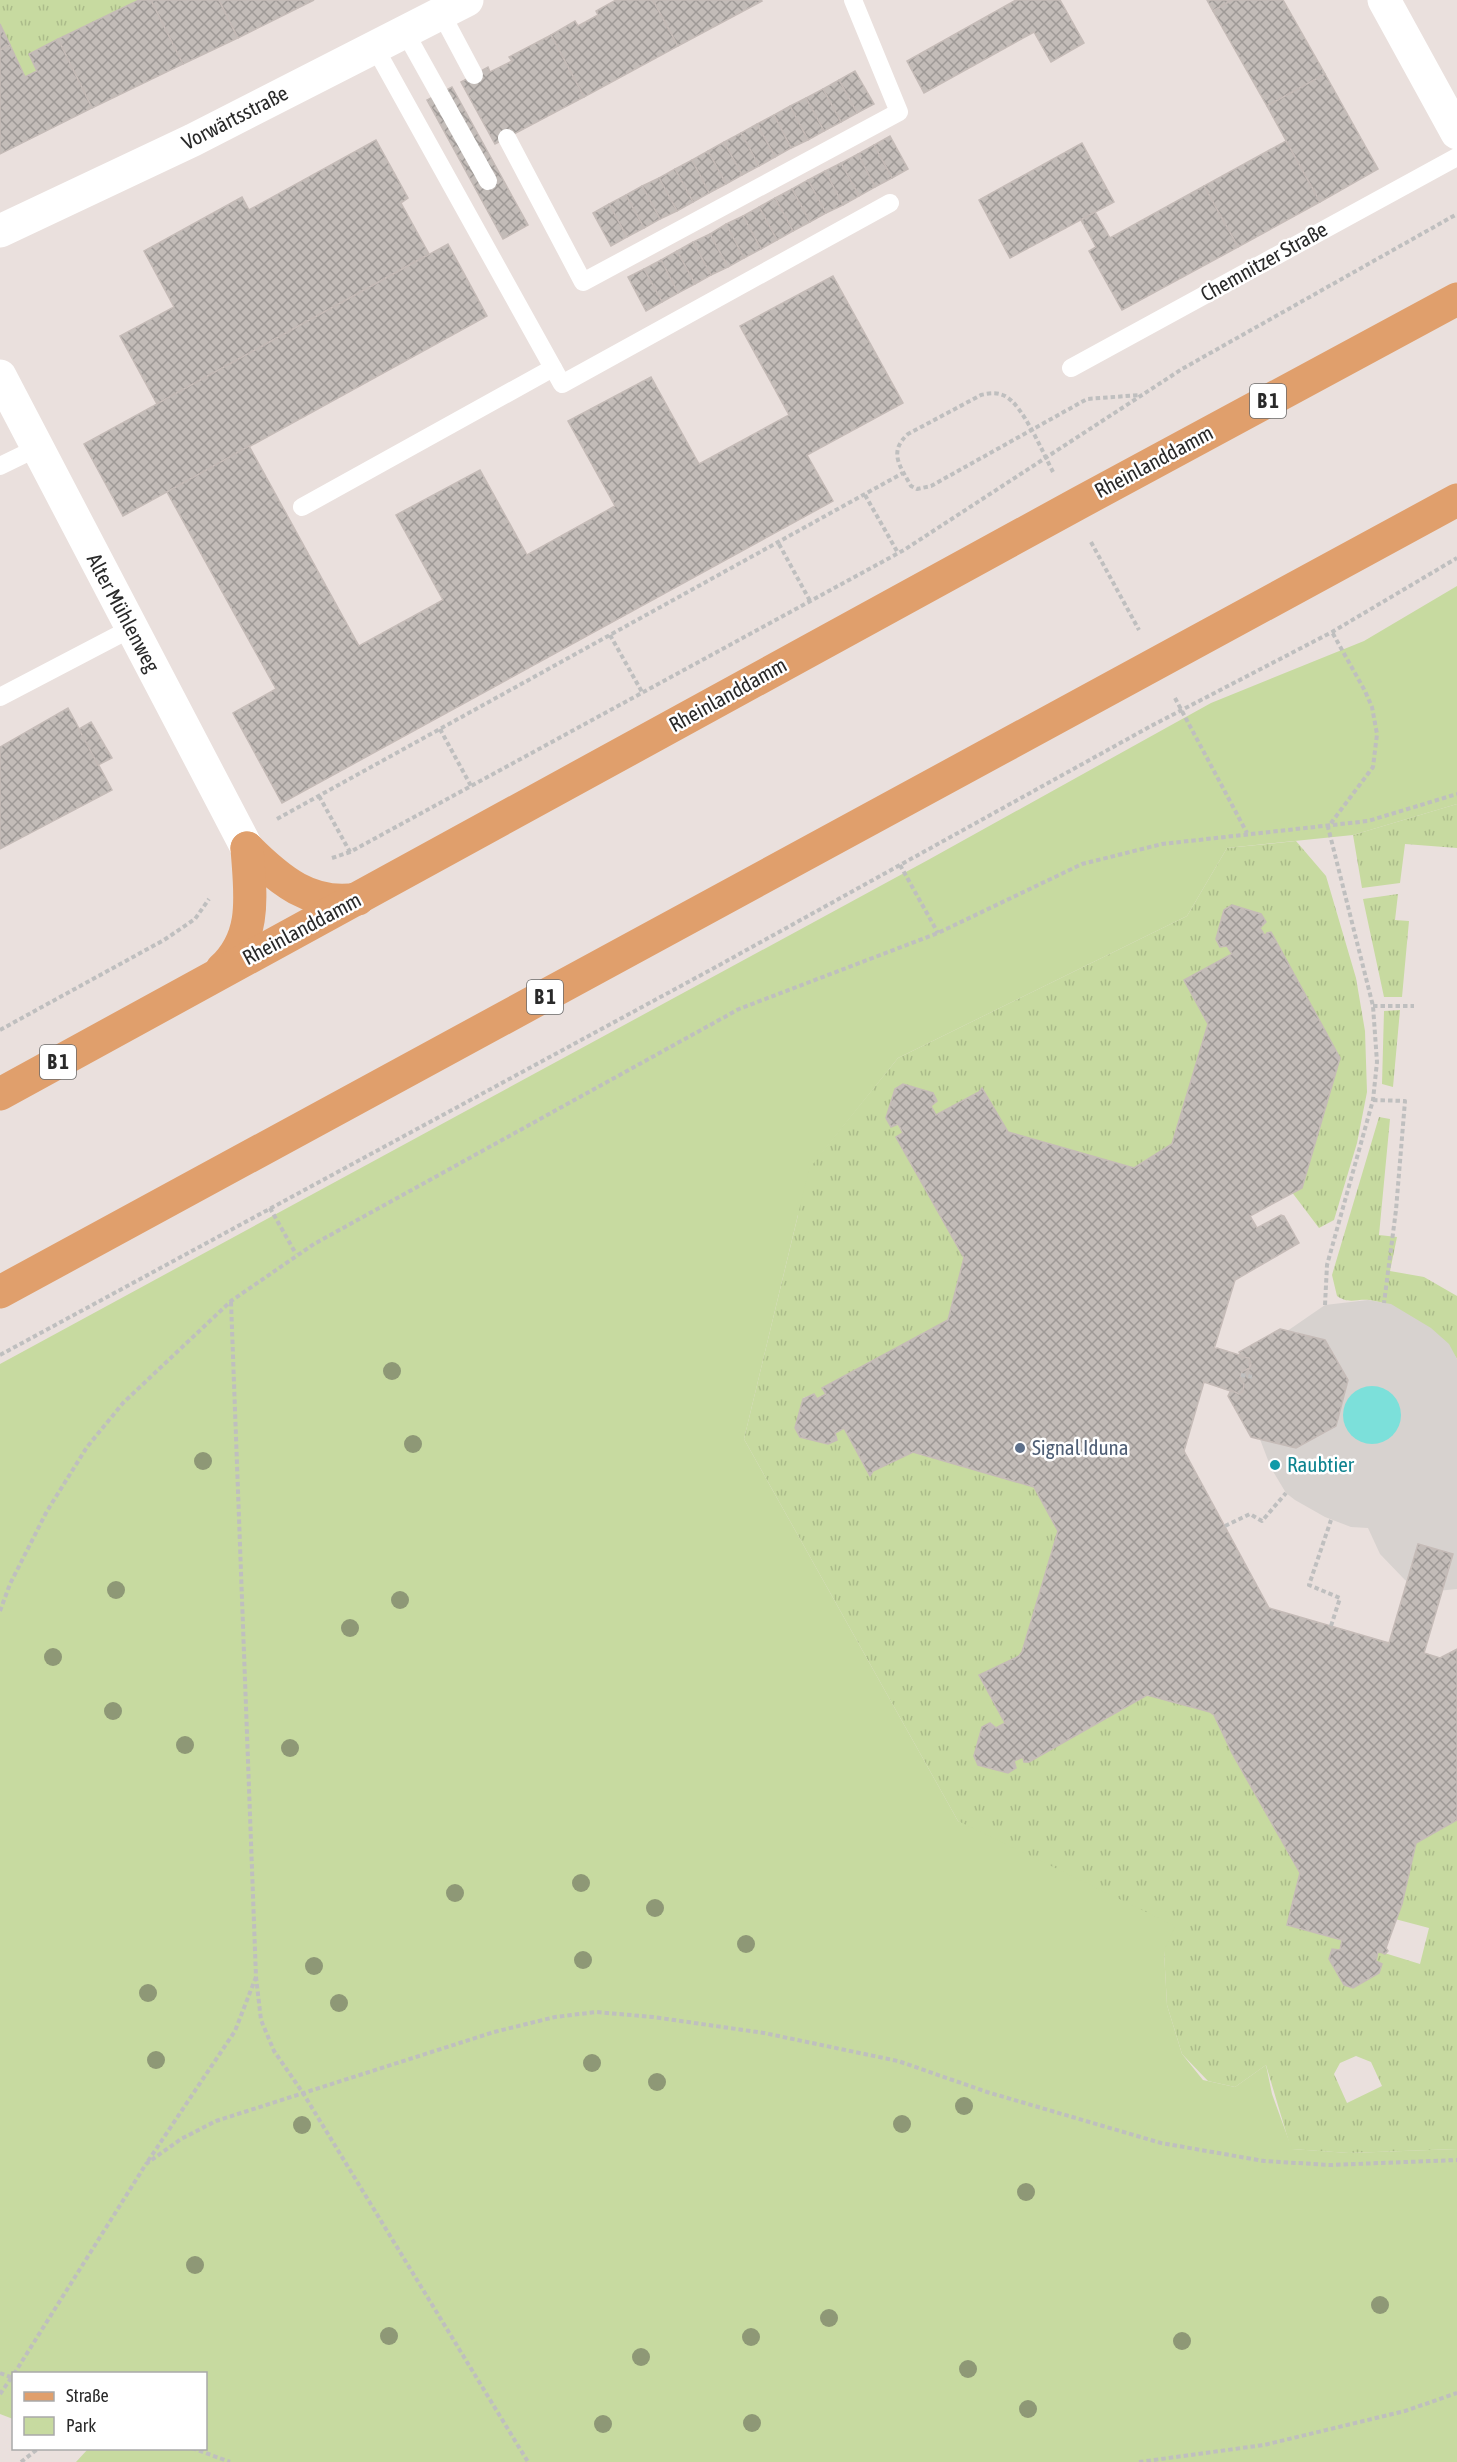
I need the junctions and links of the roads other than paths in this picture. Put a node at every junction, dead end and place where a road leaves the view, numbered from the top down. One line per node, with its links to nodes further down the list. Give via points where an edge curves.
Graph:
1 (853, 0): 8 (lane, via 899,112 583,282)
2 (1384, 0): 7 (street)
3 (454, 7): 4 (street, Vorwärtsstraße); 6 (lane)
4 (405, 32): 5 (street, Vorwärtsstraße); 10 (lane)
5 (374, 46): 12 (street, Vorwärtsstraße, via 193,140); 14 (lane)
6 (474, 75)
7 (1457, 133)
8 (507, 138)
9 (1457, 157): 15 (lane, Chemnitzer Straße)
10 (488, 182)
11 (890, 203): 14 (lane, via 562,384)
12 (0, 231)
13 (1457, 299): 24 (main road, Rheinlanddamm / B 1)
14 (553, 368): 20 (lane)
15 (1071, 368)
16 (0, 376): 17 (street, Alter Mühlenweg)
17 (37, 448): 18 (lane); 21 (street, Alter Mühlenweg)
18 (0, 466)
19 (1457, 500): 27 (main road, B 1)
20 (302, 507)
21 (130, 629): 22 (lane); 23 (street, Alter Mühlenweg)
22 (0, 697)
23 (247, 848): 24 (main road, via 274,876 306,893 338,902); 25 (main road, via 246,936 232,959)
24 (358, 898): 25 (main road, Rheinlanddamm / B 1)
25 (213, 976): 26 (main road, Rheinlanddamm / B 1)
26 (0, 1094)
27 (0, 1292)

